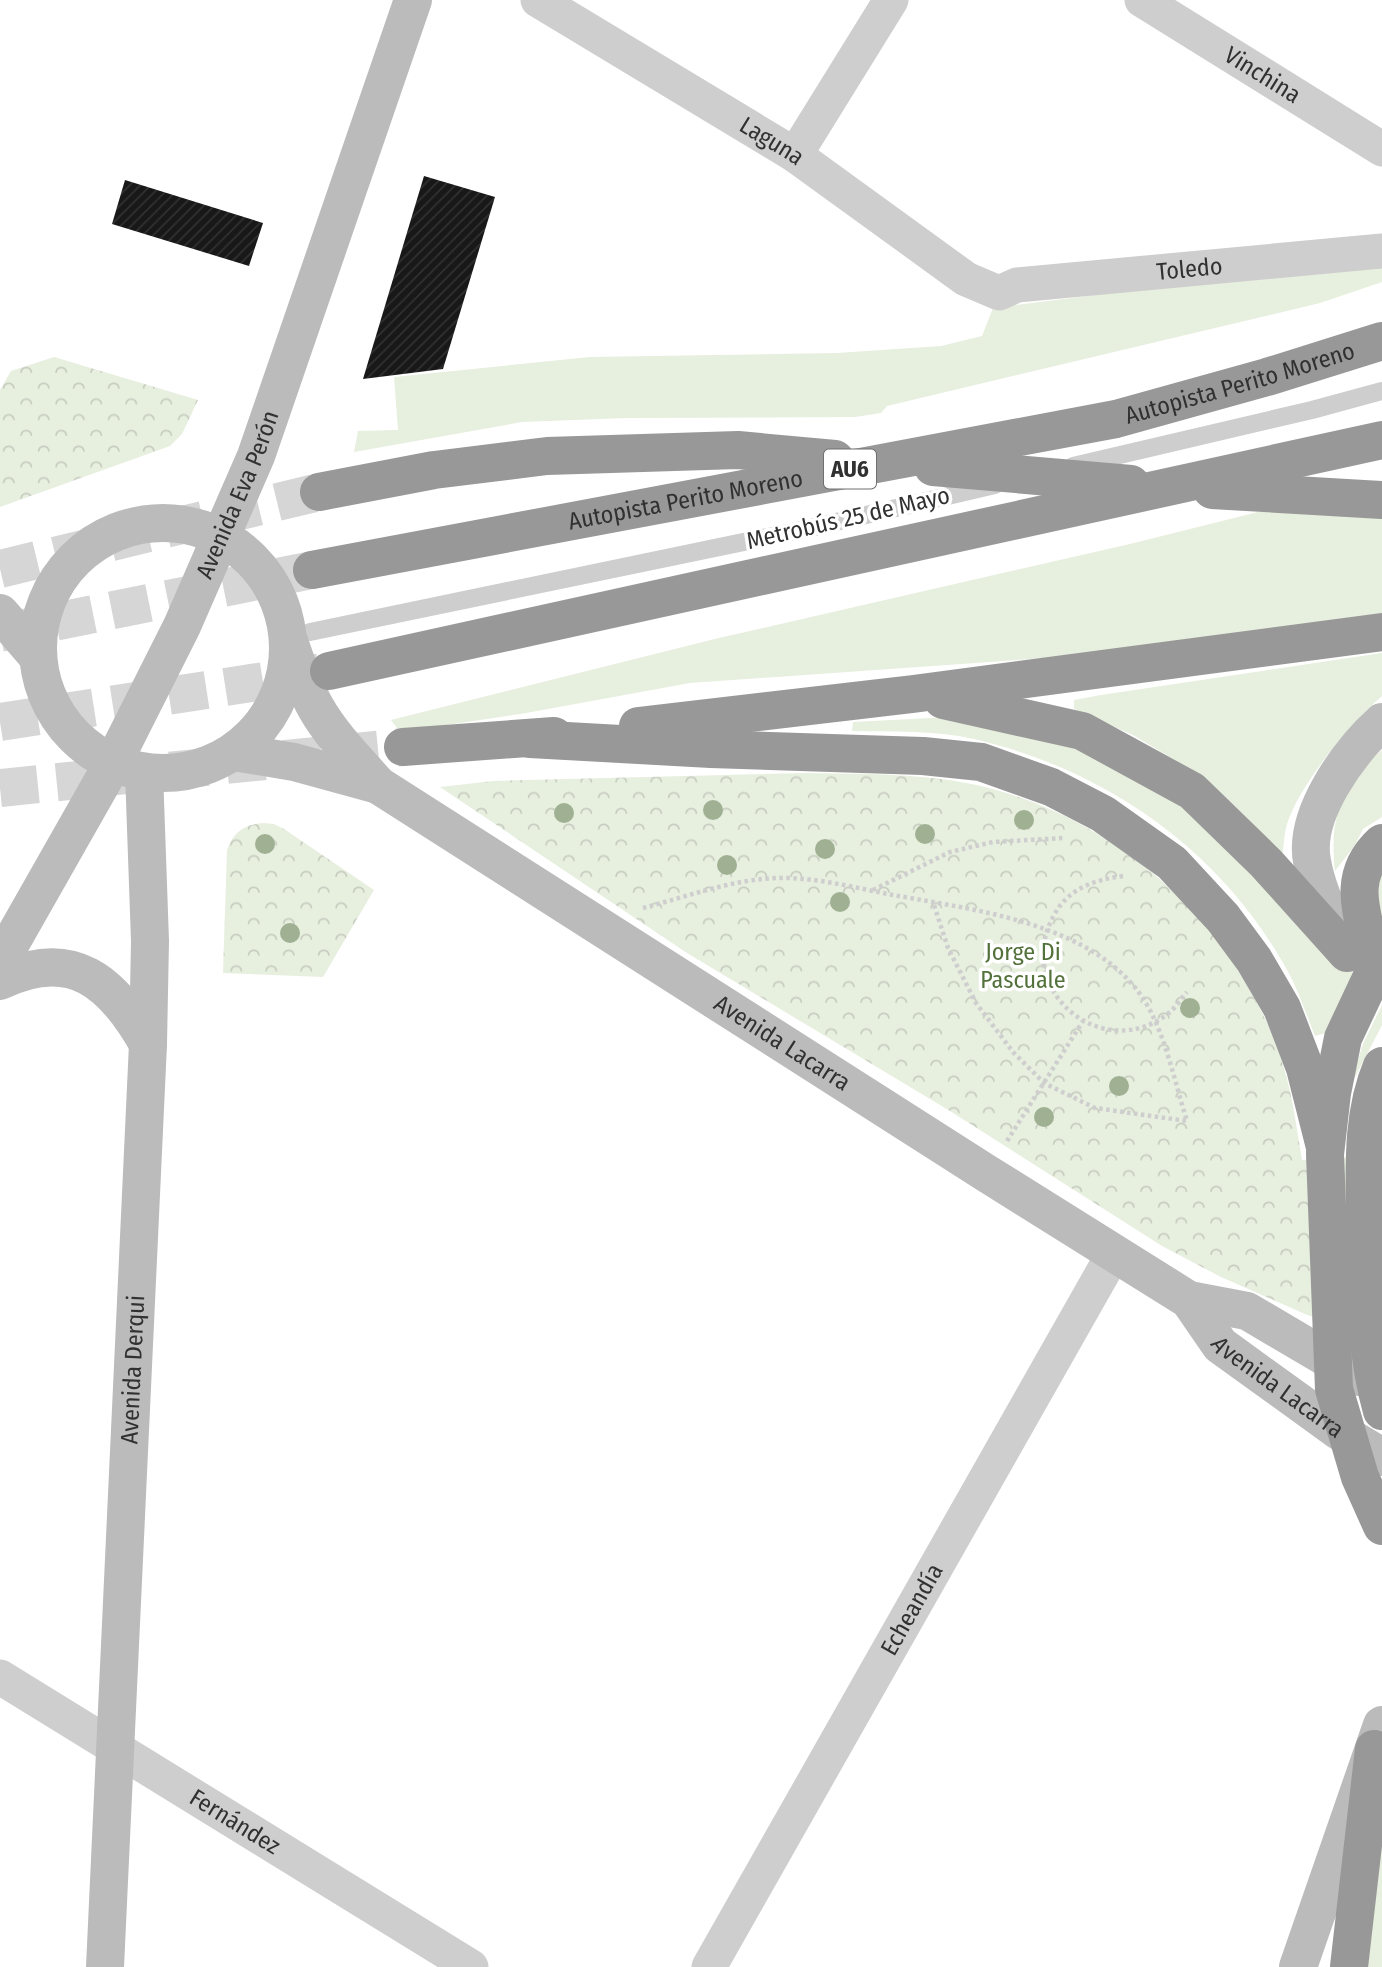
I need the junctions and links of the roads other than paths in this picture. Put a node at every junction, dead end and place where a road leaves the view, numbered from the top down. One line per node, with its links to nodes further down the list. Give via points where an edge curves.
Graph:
1 (413, 0): 14 (main road, Avenida Eva Perón, via 256,456)
2 (538, 0): 6 (street, Laguna)
3 (891, 0): 6 (street)
4 (1142, 0): 5 (street, Vinchina)
5 (1382, 149)
6 (795, 155): 8 (street, Laguna, via 966,279)
7 (1382, 251): 8 (street, Toledo, via 1017,285)
8 (999, 293)
9 (1382, 341): 15 (highway, Autopista Perito Moreno / AU6, via 1116,419)
10 (1382, 391): 18 (lane, Metrobús 25 de Mayo, via 806,529)
11 (1382, 440): 20 (highway)
12 (319, 492): 13 (highway, via 434,470 547,457 737,450 1228,492)
13 (1382, 500)
14 (220, 537): 18 (main road, via 250,557 266,576); 19 (main road, via 194,527 158,523 123,530 89,548 51,592 39,629); 26 (main road, Avenida Eva Perón, via 182,626)
15 (312, 570)
16 (0, 613): 19 (main road)
17 (1382, 632): 21 (highway)
18 (300, 637): 25 (main road, via 275,706 259,730); 27 (main road, Avenida Lacarra, via 302,678 317,710)
19 (38, 657): 26 (main road, via 42,681 61,721 91,751)
20 (329, 671)
21 (914, 694): 23 (highway); 29 (highway, via 1082,731 1192,791)
22 (1382, 722): 29 (main road, via 1332,781 1312,833 1311,859 1319,887)
23 (530, 739): 24 (highway); 34 (highway, via 923,756 981,762 1051,787 1103,814 1172,863 1223,918 1282,1008 1305,1068)
24 (402, 747)
25 (234, 752): 26 (main road, via 198,769); 27 (main road, Avenida Lacarra, via 294,762)
26 (134, 779): 30 (main road, Avenida Eva Perón, via 90,807); 32 (main road, Avenida Derqui, via 149,941)
27 (378, 785): 35 (main road, Avenida Lacarra)
28 (1382, 843): 29 (highway, via 1364,865 1360,879)
29 (1360, 951): 34 (highway, via 1374,972 1343,1038)
30 (0, 962)
31 (0, 981): 32 (main road, via 33,968 82,972 119,1000)
32 (148, 1044): 43 (main road, Avenida Derqui)
33 (1382, 1066): 38 (highway, via 1364,1143 1366,1322)
34 (1325, 1151): 40 (highway, via 1334,1389 1360,1477)
35 (1114, 1253): 36 (main road, Avenida Lacarra); 46 (street, Echeandía)
36 (1189, 1300): 37 (main road, Avenida Lacarra, via 1247,1311); 39 (main road, Avenida Lacarra, via 1220,1345)
37 (1382, 1391)
38 (1382, 1411)
39 (1382, 1457)
40 (1382, 1526)
41 (0, 1677): 43 (street, Fernández)
42 (1378, 1737): 47 (main road); 48 (highway)
43 (117, 1749): 44 (main road, Avenida Derqui); 45 (street, Fernández)
44 (105, 1967)
45 (471, 1967)
46 (709, 1967)
47 (1298, 1967)
48 (1349, 1967)

